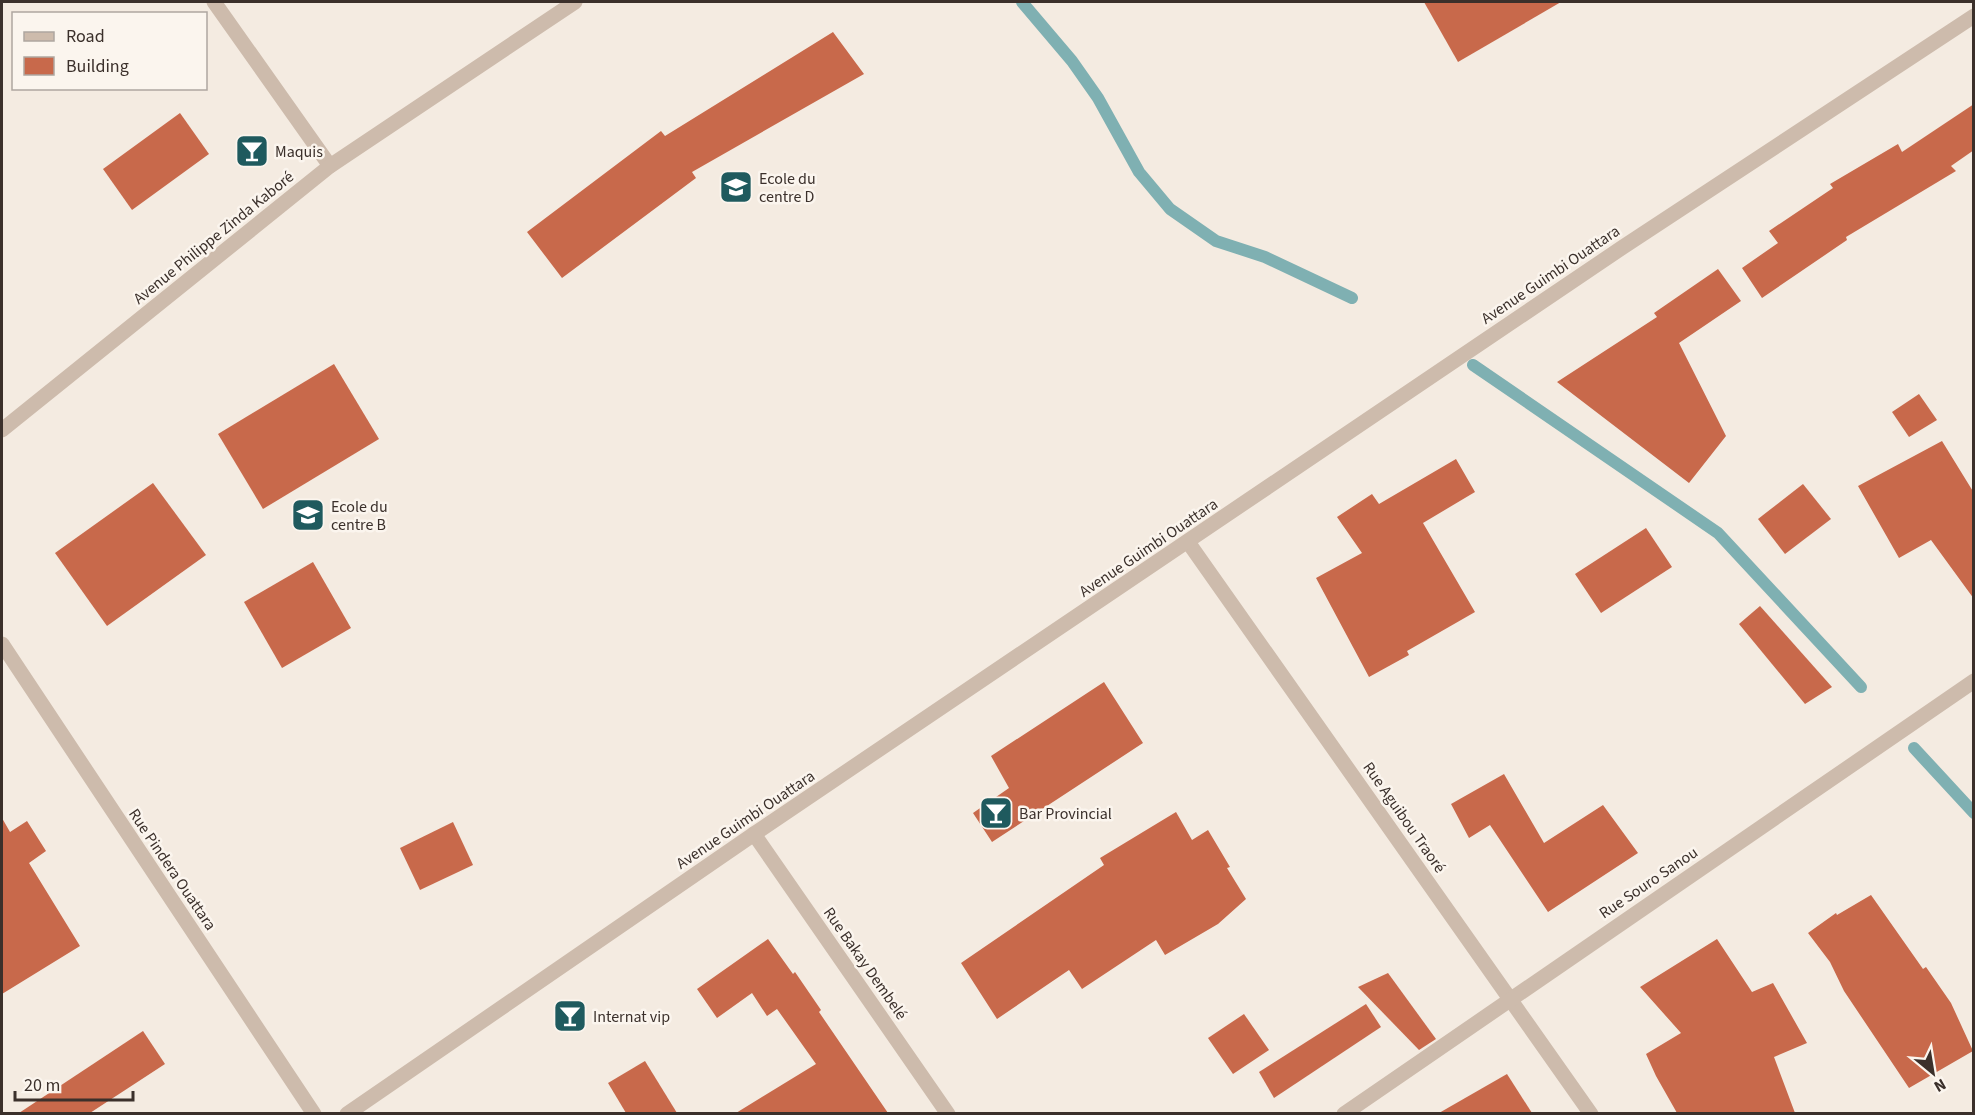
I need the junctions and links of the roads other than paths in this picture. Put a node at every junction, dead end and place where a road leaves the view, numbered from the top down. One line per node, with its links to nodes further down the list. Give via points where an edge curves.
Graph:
1 (214, 2): 4 (street)
2 (575, 2): 4 (street, Avenue Philippe Zinda Kaboré)
3 (1974, 16): 6 (street, Avenue Guimbi Ouattara, via 1623,246)
4 (330, 166): 5 (street, Avenue Philippe Zinda Kaboré)
5 (2, 430)
6 (1188, 542): 9 (street, Avenue Guimbi Ouattara); 10 (street, Rue Aguibou Traoré)
7 (2, 644): 11 (street, Rue Pindera Ouattara)
8 (1974, 681): 10 (street, Rue Souro Sanou)
9 (754, 834): 12 (street, Avenue Guimbi Ouattara); 13 (street, Rue Bakay Dembelé)
10 (1510, 998): 14 (street, Rue Souro Sanou); 15 (street, Rue Aguibou Traoré)
11 (314, 1113)
12 (347, 1113)
13 (948, 1113)
14 (1344, 1113)
15 (1591, 1113)

